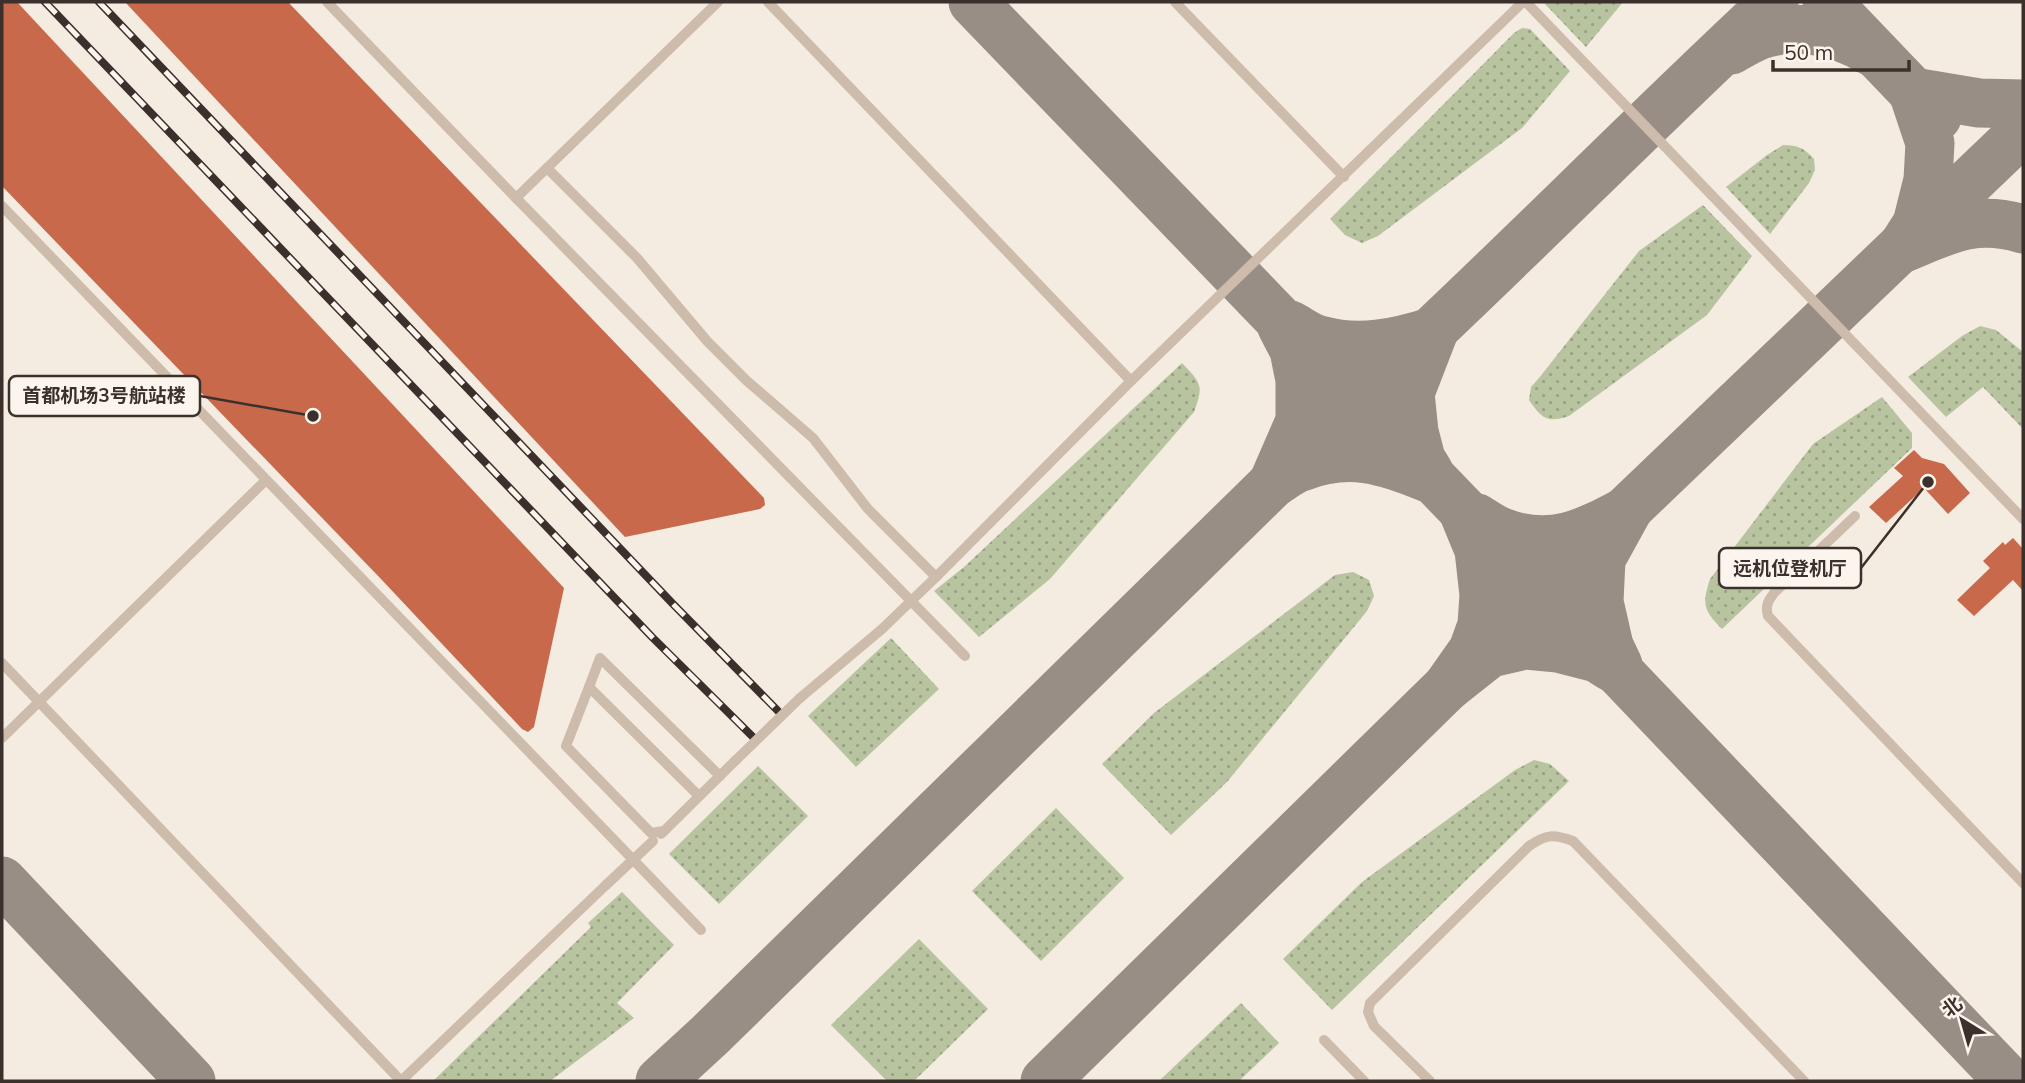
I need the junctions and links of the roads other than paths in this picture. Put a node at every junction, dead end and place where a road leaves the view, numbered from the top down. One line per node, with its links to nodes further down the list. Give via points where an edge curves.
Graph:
1 (327, 2): 8 (lane)
2 (718, 2): 6 (lane)
3 (768, 2): 10 (lane)
4 (1175, 2): 7 (lane)
5 (1524, 2): 7 (lane); 13 (lane)
6 (547, 168): 8 (lane); 14 (lane, via 636,258 707,341 813,438 868,509)
7 (1344, 177): 10 (lane)
8 (516, 198): 15 (lane)
9 (2, 206): 11 (lane)
10 (1130, 381): 14 (lane)
11 (265, 481): 18 (lane); 24 (lane)
12 (1855, 516): 23 (lane, via 1774,593 1768,601 1768,617)
13 (2023, 519)
14 (936, 577): 20 (lane, bridge)
15 (965, 656)
16 (2, 663): 18 (lane)
17 (589, 687): 20 (lane, via 600,658); 21 (lane); 22 (lane, via 566,746 651,833)
18 (39, 701): 19 (lane); 26 (lane)
19 (2, 738)
20 (720, 776): 21 (lane)
21 (699, 796): 22 (lane)
22 (664, 831): 26 (lane, bridge)
23 (2023, 883)
24 (701, 930)
25 (1324, 1040): 27 (lane)
26 (401, 1081)
27 (1364, 1081)
28 (1430, 1081): 29 (lane, via 1374,1026 1368,1012 1370,1003 1543,836 1573,841)
29 (1804, 1081)

